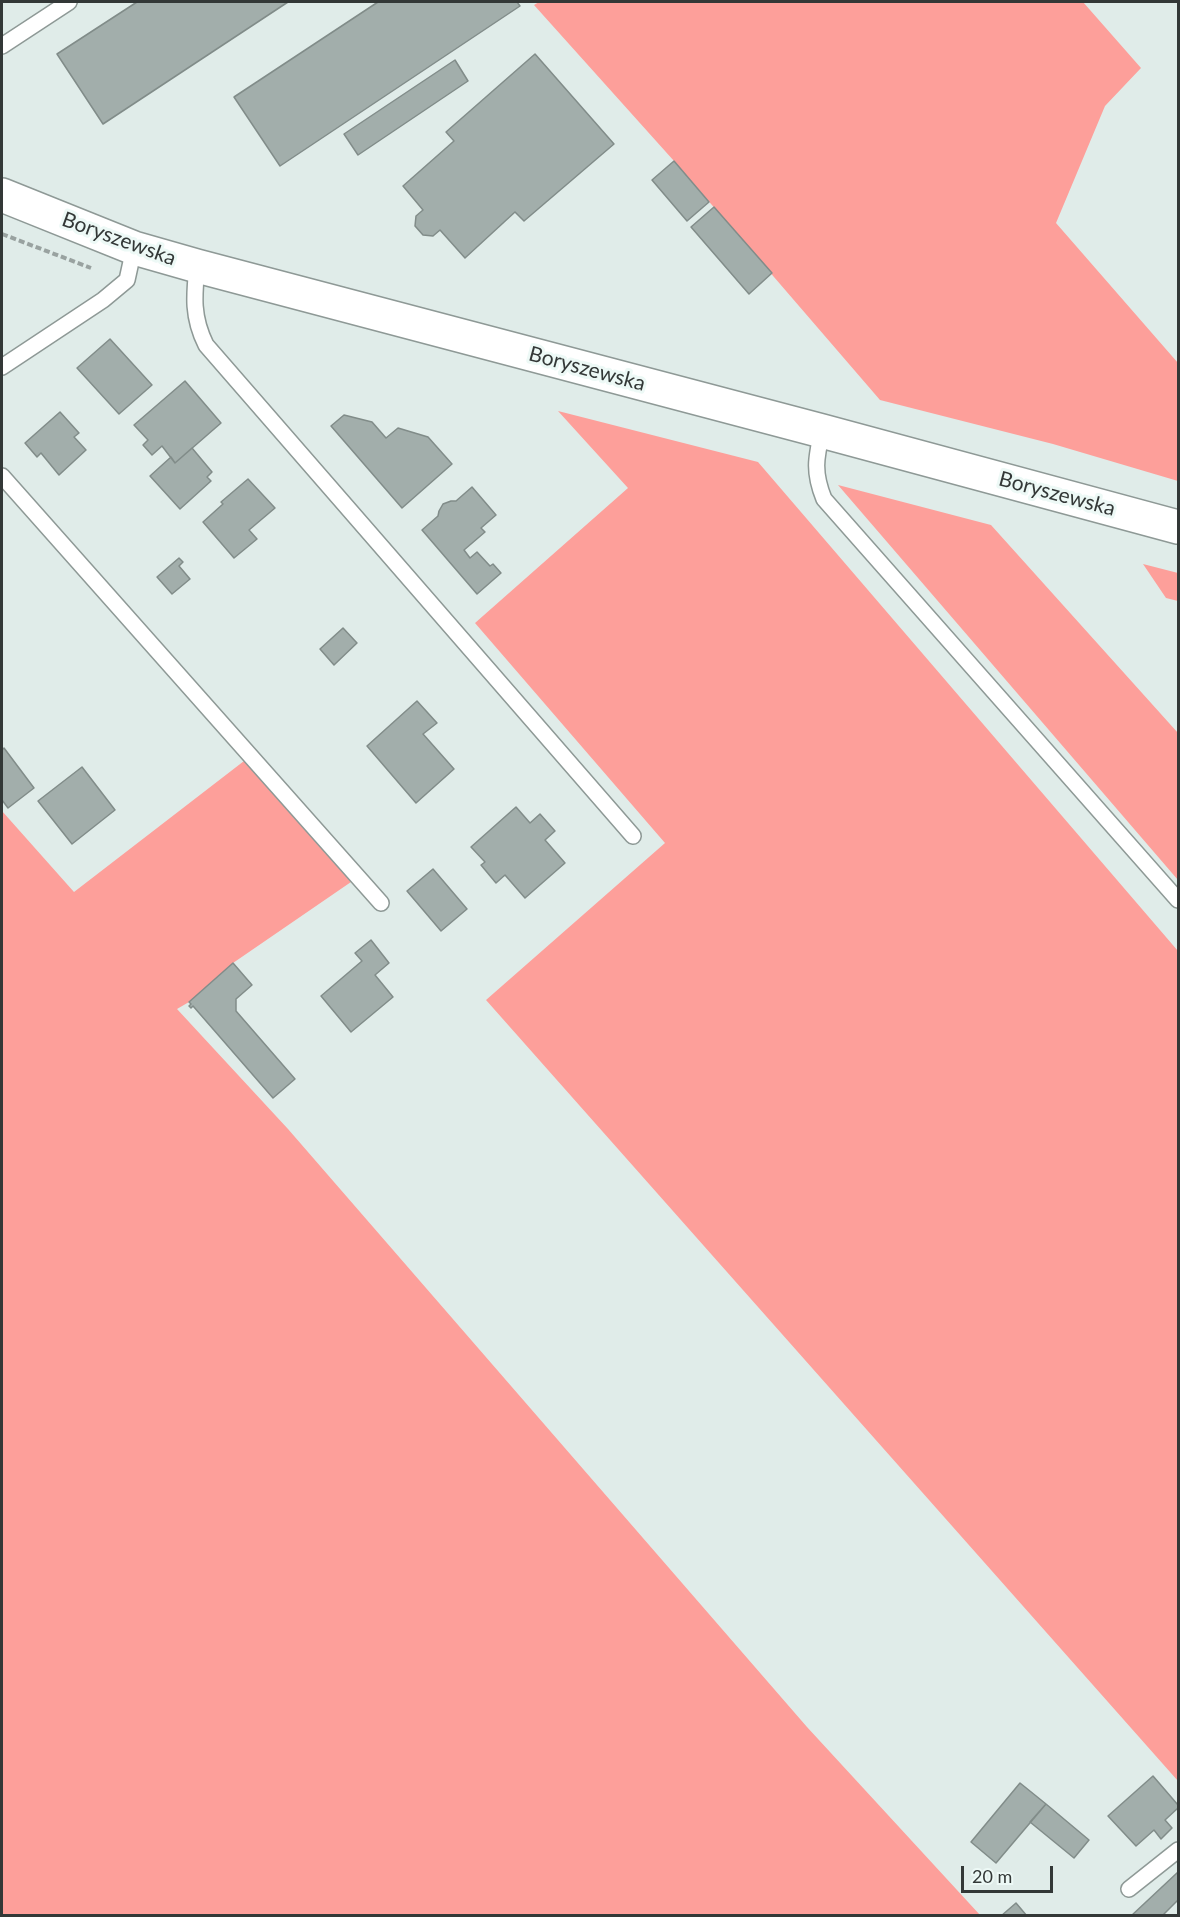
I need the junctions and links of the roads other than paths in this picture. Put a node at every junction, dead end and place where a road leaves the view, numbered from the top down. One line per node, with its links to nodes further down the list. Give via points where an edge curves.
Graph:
1 (69, 2): 2 (lane)
2 (2, 46)
3 (2, 195): 4 (main road, Boryszewska)
4 (134, 248): 5 (main road, Boryszewska); 6 (lane, via 127,280)
5 (197, 266): 7 (main road, Boryszewska); 10 (lane, via 193,299 206,345)
6 (2, 367)
7 (822, 431): 9 (main road, Boryszewska); 11 (lane, via 816,471 824,499)
8 (2, 476): 12 (lane)
9 (1179, 527)
10 (633, 836)
11 (1179, 900)
12 (381, 903)
13 (1179, 1850): 14 (lane)
14 (1129, 1889)

